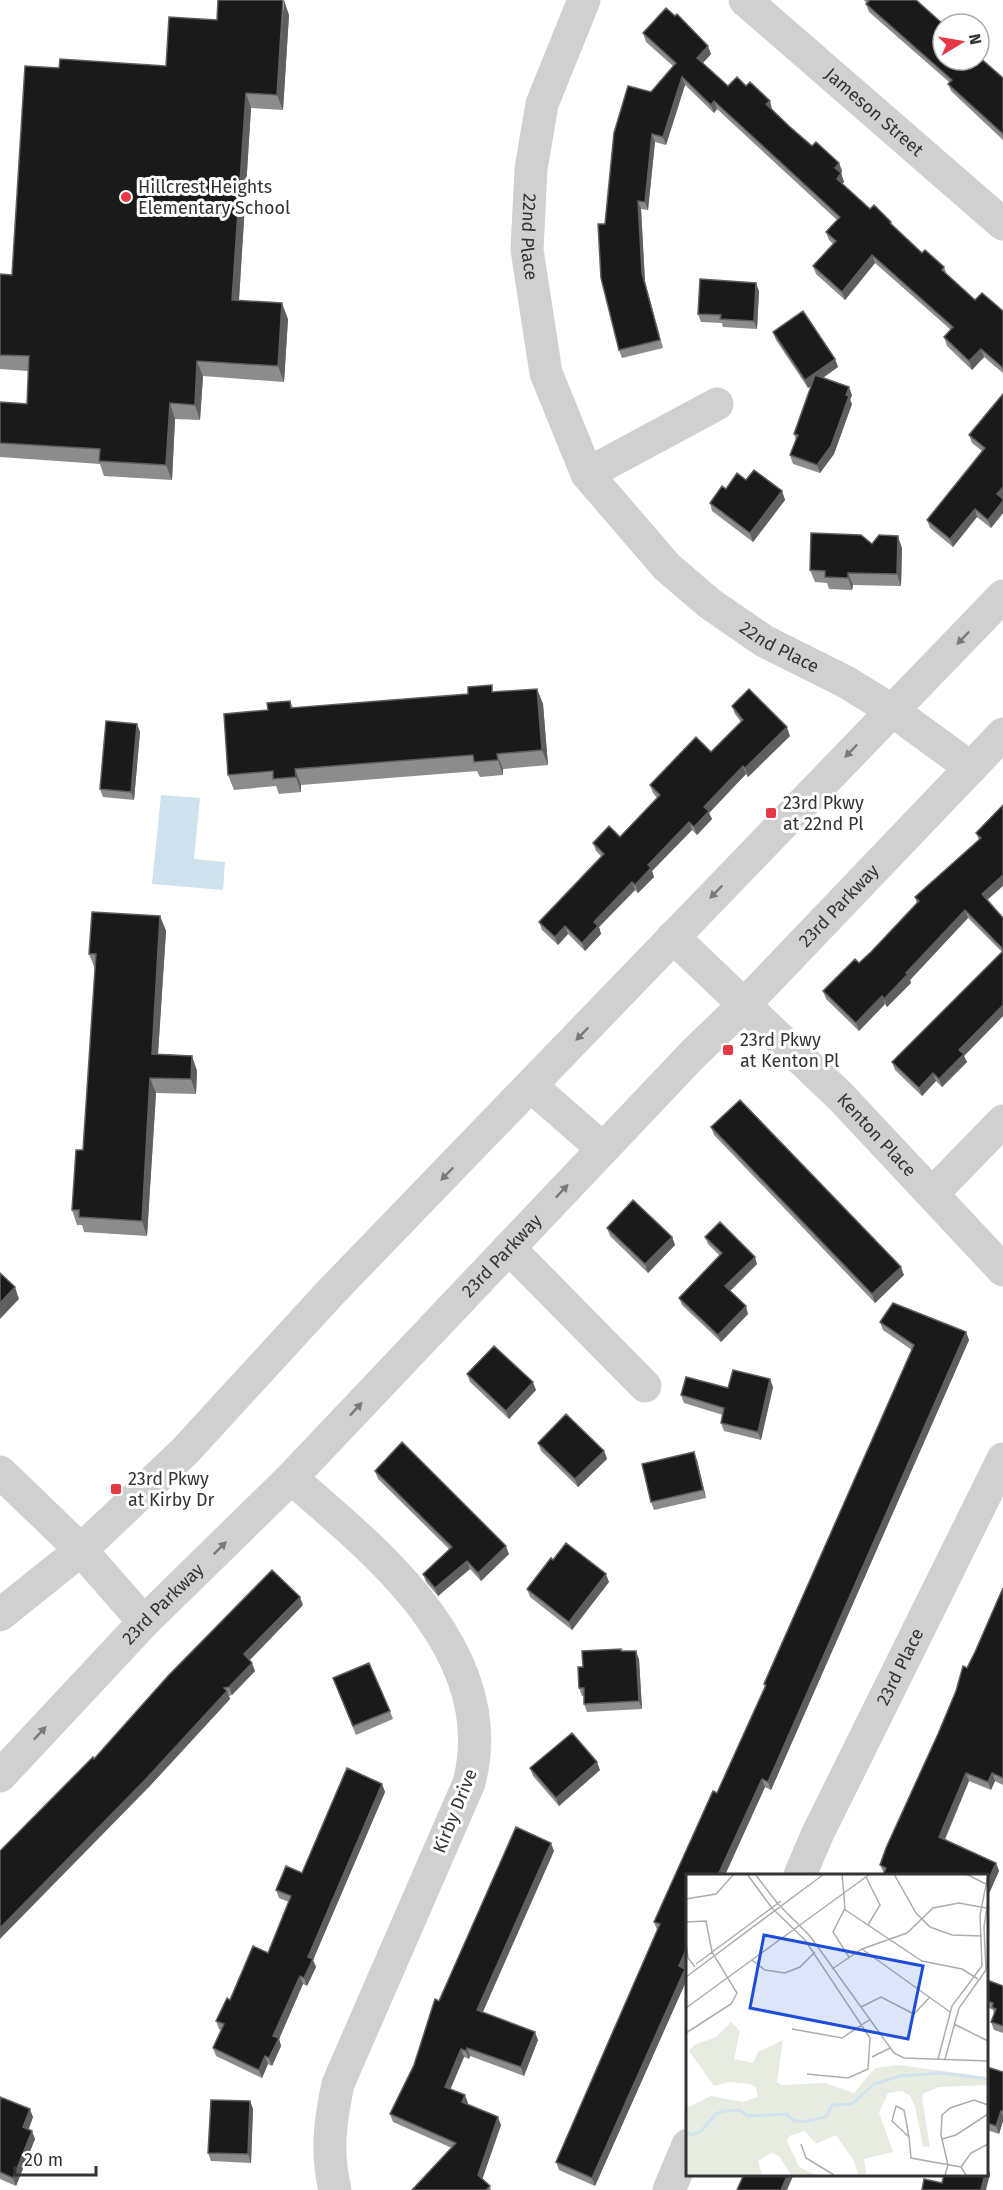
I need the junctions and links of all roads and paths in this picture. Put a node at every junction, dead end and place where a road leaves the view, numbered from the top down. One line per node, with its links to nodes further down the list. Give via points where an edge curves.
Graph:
1 (584, 0): 5 (street, 22nd Place, via 542,104 531,169 527,250 546,373)
2 (745, 0): 3 (street, Jameson Street)
3 (1003, 224)
4 (717, 404): 5 (street)
5 (587, 474): 7 (street, 22nd Place, via 667,567 709,603 765,641)
6 (1003, 596): 7 (street, one-way to 7)
7 (893, 711): 9 (street, 22nd Place); 10 (street, one-way to 10)
8 (1003, 735): 9 (street, 23rd Parkway)
9 (971, 768): 11 (street, 23rd Parkway)
10 (673, 937): 11 (street, Kenton Place); 12 (street, one-way to 12)
11 (744, 1005): 14 (street, 23rd Parkway); 15 (street, Kenton Place, via 841,1097)
12 (531, 1086): 14 (street); 22 (street, one-way to 22, via 330,1293 185,1451)
13 (1003, 1121): 15 (street)
14 (603, 1149): 16 (street, 23rd Parkway, one-way to 14)
15 (933, 1193): 17 (street, Kenton Place)
16 (509, 1248): 18 (street); 21 (street, 23rd Parkway, one-way to 16)
17 (1003, 1270)
18 (645, 1386)
19 (1003, 1459): 26 (street, 23rd Place)
20 (0, 1472): 22 (street)
21 (291, 1478): 24 (street, 23rd Parkway, one-way to 21); 28 (street, Kirby Drive, via 345,1525 411,1591 433,1619 452,1649 475,1720 476,1755 469,1783 338,2084 328,2143)
22 (81, 1550): 23 (street); 24 (street)
23 (0, 1615)
24 (144, 1622): 25 (street, 23rd Parkway, one-way to 24)
25 (0, 1776)
26 (800, 1874)
27 (686, 2150): 29 (street)
28 (334, 2190)
29 (669, 2190)

